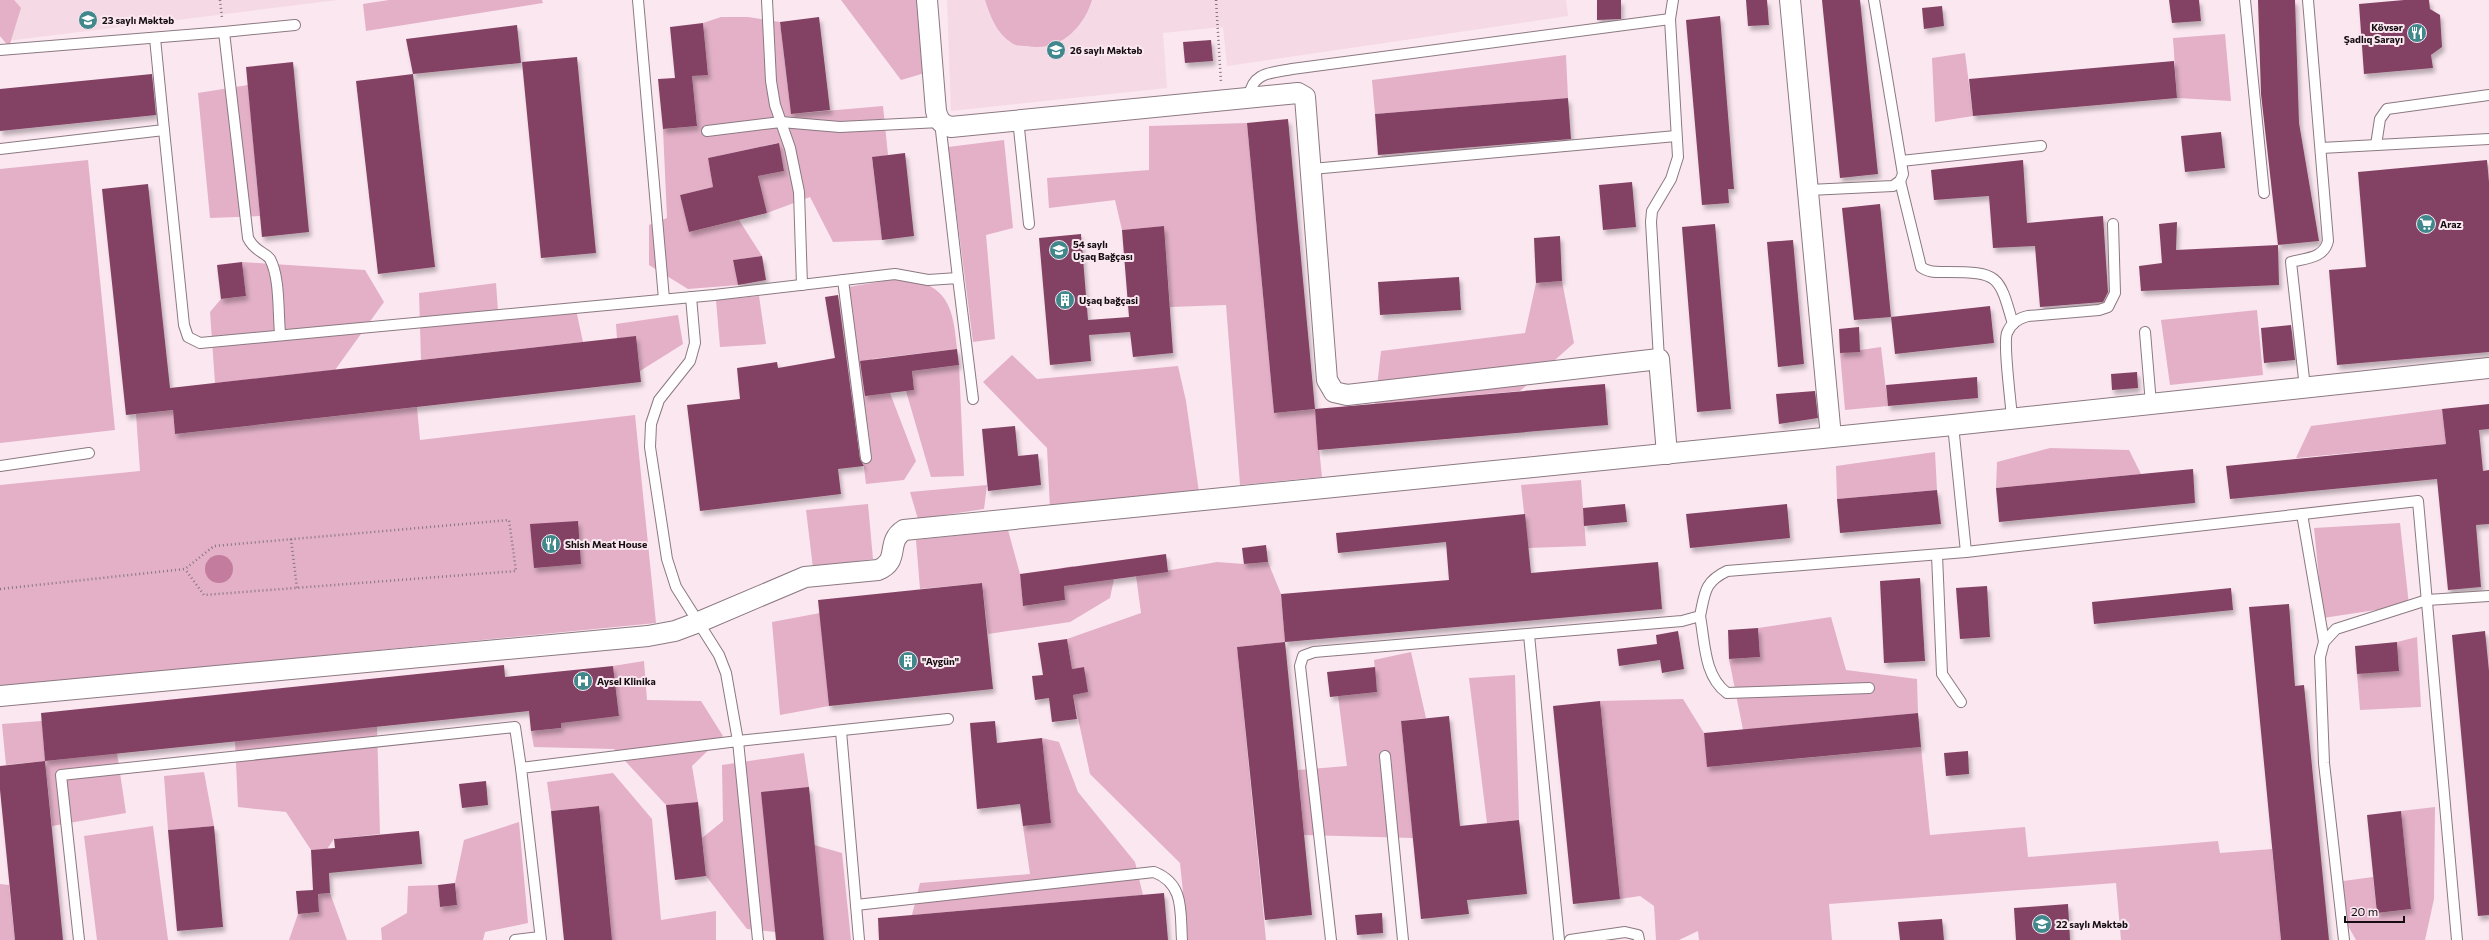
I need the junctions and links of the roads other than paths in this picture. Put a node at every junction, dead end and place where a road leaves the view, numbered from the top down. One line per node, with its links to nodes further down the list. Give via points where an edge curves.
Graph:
1 (638, 0): 38 (lane)
2 (767, 0): 17 (lane, via 771,81)
3 (927, 0): 18 (street, via 936,111)
4 (1673, 0): 9 (lane)
5 (1790, 0): 30 (street)
6 (1874, 0): 27 (lane)
7 (2245, 0): 31 (lane)
8 (2308, 0): 26 (lane)
9 (1670, 19): 15 (lane, via 1292,69 1261,76 1251,85); 21 (lane)
10 (295, 25): 11 (lane)
11 (224, 32): 12 (lane); 41 (lane, via 248,238 253,248 269,257 274,269)
12 (155, 38): 13 (lane); 19 (lane)
13 (0, 50)
14 (2489, 95): 23 (lane, via 2387,109 2380,118)
15 (1249, 97): 16 (street); 28 (street, via 1298,93 1305,97)
16 (1018, 119): 18 (street, via 951,127); 32 (lane)
17 (781, 122): 18 (lane, via 840,127); 20 (lane); 36 (lane, via 790,148 799,192)
18 (940, 122): 34 (lane)
19 (164, 130): 25 (lane); 41 (lane, via 184,325 188,337 200,343)
20 (707, 131)
21 (1676, 136): 28 (lane); 42 (lane, via 1676,168 1657,201 1651,222)
22 (2489, 139): 23 (lane)
23 (2376, 145): 26 (lane)
24 (2041, 146): 27 (lane)
25 (0, 148)
26 (2321, 148): 44 (lane, via 2328,241 2326,249 2319,256 2291,262)
27 (1901, 160): 29 (lane, via 1903,174)
28 (1312, 169): 42 (street, via 1327,380 1334,392 1347,395)
29 (1900, 182): 30 (lane, via 1893,186); 39 (lane, via 1921,267 1927,271 1984,273 1991,276 1997,280 2004,292)
30 (1809, 190): 49 (street)
31 (2264, 193)
32 (1029, 224)
33 (2113, 224): 39 (lane, via 2115,293 2108,307 2028,316)
34 (958, 278): 35 (lane, via 928,280 895,274); 45 (lane)
35 (843, 280): 36 (lane); 52 (lane)
36 (802, 285): 37 (lane)
37 (691, 297): 38 (lane); 60 (lane, via 695,343 690,361 659,400 651,424 650,446 667,559 676,587)
38 (664, 299): 41 (lane)
39 (2013, 324): 47 (lane, via 2006,338)
40 (2145, 332): 46 (lane)
41 (280, 334)
42 (1658, 359): 51 (street)
43 (2489, 368): 44 (street)
44 (2305, 388): 46 (street)
45 (973, 398)
46 (2150, 404): 47 (street)
47 (2012, 418): 48 (street)
48 (1953, 425): 49 (street); 55 (lane)
49 (1830, 437): 51 (street)
50 (89, 453): 53 (lane)
51 (1667, 454): 60 (street, via 904,530 894,541 892,560 886,567 805,577)
52 (866, 458)
53 (0, 466)
54 (2302, 514): 55 (lane); 58 (lane, via 2418,501); 62 (lane)
55 (1966, 552): 56 (lane)
56 (1937, 555): 59 (lane, via 1727,571 1713,577 1706,588); 65 (lane, via 1942,674)
57 (2489, 596): 58 (lane)
58 (2427, 600): 62 (lane, via 2336,629); 84 (lane)
59 (1700, 616): 61 (lane, via 1682,621); 63 (lane, via 1711,676 1727,694)
60 (699, 622): 64 (street, via 648,636); 68 (lane, via 720,655 726,673)
61 (1529, 635): 78 (lane, via 1314,652 1303,656 1300,666); 80 (lane)
62 (2324, 642): 83 (lane, via 2320,657 2324,763)
63 (1869, 688)
64 (0, 696)
65 (1961, 702)
66 (948, 719): 67 (lane)
67 (841, 731): 68 (lane); 71 (lane)
68 (738, 741): 70 (lane); 75 (lane)
69 (1385, 756): 79 (lane)
70 (521, 768): 72 (lane); 73 (lane, via 515,726 61,775)
71 (856, 905): 76 (lane); 77 (lane, via 1154,872 1167,877 1174,886 1179,901)
72 (540, 939): 74 (lane)
73 (79, 940)
74 (515, 940)
75 (758, 940)
76 (859, 940)
77 (1182, 940)
78 (1331, 940)
79 (1403, 940)
80 (1560, 940)
81 (1570, 940): 82 (lane, via 1625,932 1638,935)
82 (1639, 940)
83 (2344, 940)
84 (2457, 940)

